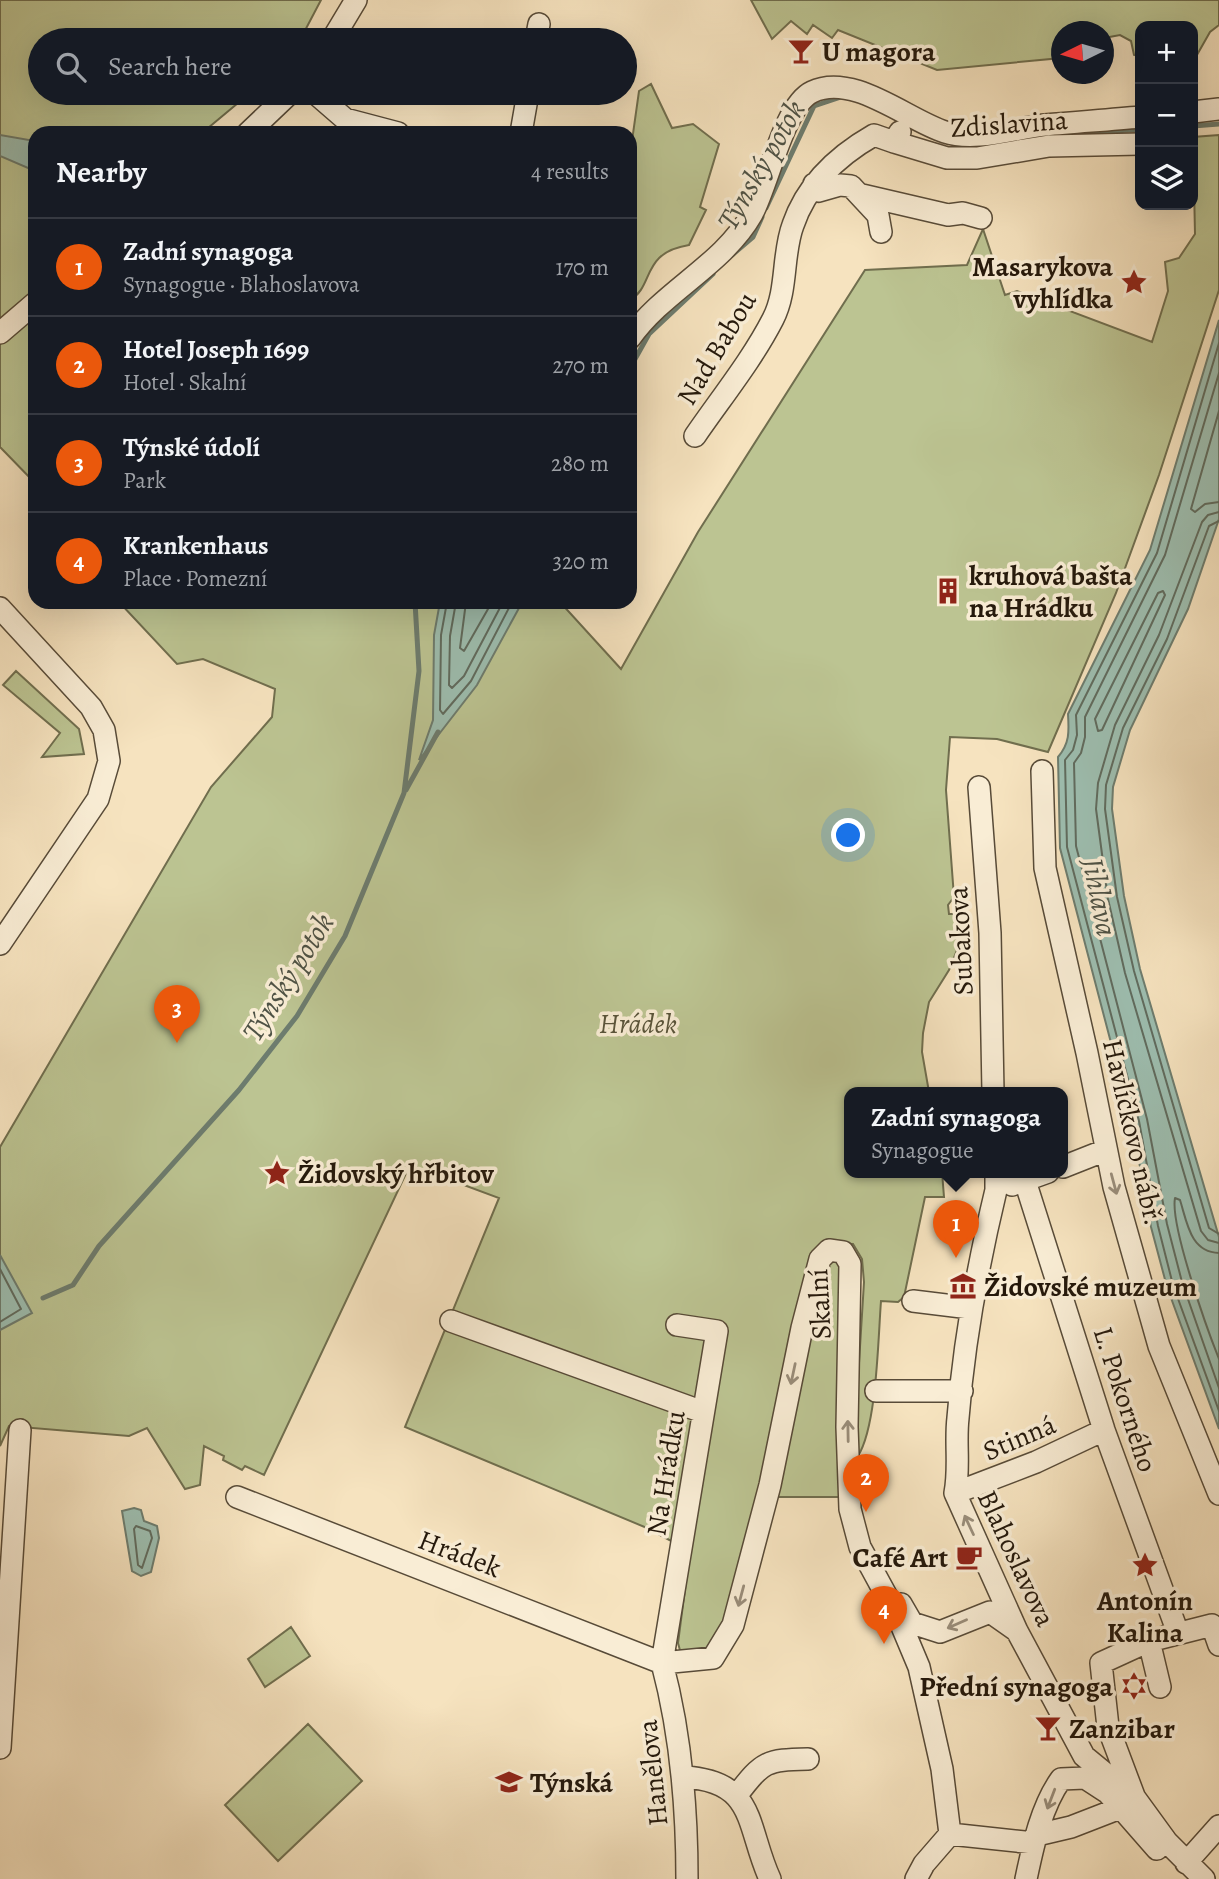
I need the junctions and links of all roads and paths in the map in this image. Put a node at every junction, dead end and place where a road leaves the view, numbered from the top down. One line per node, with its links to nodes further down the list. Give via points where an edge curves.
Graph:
1 (356, 0): 2 (street)
2 (339, 28)
3 (277, 105): 9 (street)
4 (329, 105): 10 (street, via 345,119)
5 (526, 105): 11 (street)
6 (1219, 109): 7 (street)
7 (1198, 111)
8 (1135, 118): 12 (street, Zdislavina, via 982,134)
9 (255, 126)
10 (372, 126)
11 (522, 126)
12 (902, 128): 13 (street, Zdislavina, via 957,158 1049,146); 14 (street, Nad Babou, via 874,135 846,152); 19 (street, Zdislavina, via 842,88 826,87 804,97 740,233)
13 (1135, 144)
14 (814, 184): 15 (street, via 819,191 851,186); 21 (street, Nad Babou, via 793,225 774,317)
15 (862, 195): 16 (street); 17 (street, via 878,215)
16 (981, 218)
17 (881, 232)
18 (28, 309): 20 (street)
19 (637, 330)
20 (0, 333)
21 (695, 436)
22 (0, 608): 25 (street, via 92,707 104,730 109,761 98,799)
23 (1042, 771): 27 (street, Havlíčkovo nábř., via 1045,868)
24 (979, 787): 26 (street, Subakova, via 990,933)
25 (0, 944)
26 (993, 1087)
27 (1106, 1150): 28 (street); 42 (street, Havlíčkovo nábř., one-way to 42, via 1159,1346)
28 (1068, 1165)
29 (1033, 1178): 31 (street)
30 (996, 1181): 31 (street); 33 (street, Blahoslavova)
31 (1025, 1181): 40 (street, L. Pokorného)
32 (913, 1301): 33 (street)
33 (970, 1308): 37 (street, Blahoslavova)
34 (451, 1321): 38 (street)
35 (677, 1325): 38 (street, Na Hrádku, via 717,1331)
36 (876, 1391): 37 (street)
37 (961, 1391): 41 (street, Blahoslavova)
38 (703, 1412): 50 (street, Na Hrádku)
39 (20, 1430): 45 (street)
40 (1104, 1430): 41 (street, Stinná); 47 (street, L. Pokorného)
41 (955, 1493): 46 (street, Blahoslavova, one-way to 41)
42 (1219, 1494)
43 (237, 1497): 50 (street, Hrádek)
44 (860, 1547): 46 (street, one-way to 44, via 990,1612 940,1632 912,1623 872,1548); 50 (street, Skalní, one-way to 50, via 850,1509 850,1264 843,1252 829,1250 820,1259 802,1328 770,1485 733,1625 713,1658); 58 (street, via 919,1667 942,1769)
45 (4, 1611): 52 (street)
46 (1017, 1632): 56 (street, Blahoslavova, via 1084,1756)
47 (1178, 1633): 48 (street); 49 (street, via 1212,1625)
48 (1149, 1641): 51 (street); 56 (street, via 1101,1663 1108,1727)
49 (1219, 1645)
50 (662, 1663): 54 (street, Hanělova, via 675,1711)
51 (1160, 1687)
52 (0, 1748)
53 (808, 1759): 55 (street, via 772,1760 755,1772)
54 (684, 1777): 55 (street, via 717,1782); 61 (street, Hanělova)
55 (737, 1795): 62 (street, via 747,1810)
56 (1127, 1803): 59 (street); 59 (street, one-way to 59, via 1085,1778 1061,1779); 60 (street, Blahoslavova, via 1159,1851)
57 (1219, 1826): 60 (street)
58 (950, 1834): 59 (street); 63 (street)
59 (1035, 1839): 64 (street)
60 (1184, 1860): 65 (street, Blahoslavova)
61 (687, 1879)
62 (770, 1879)
63 (916, 1879)
64 (1026, 1879)
65 (1204, 1879)

